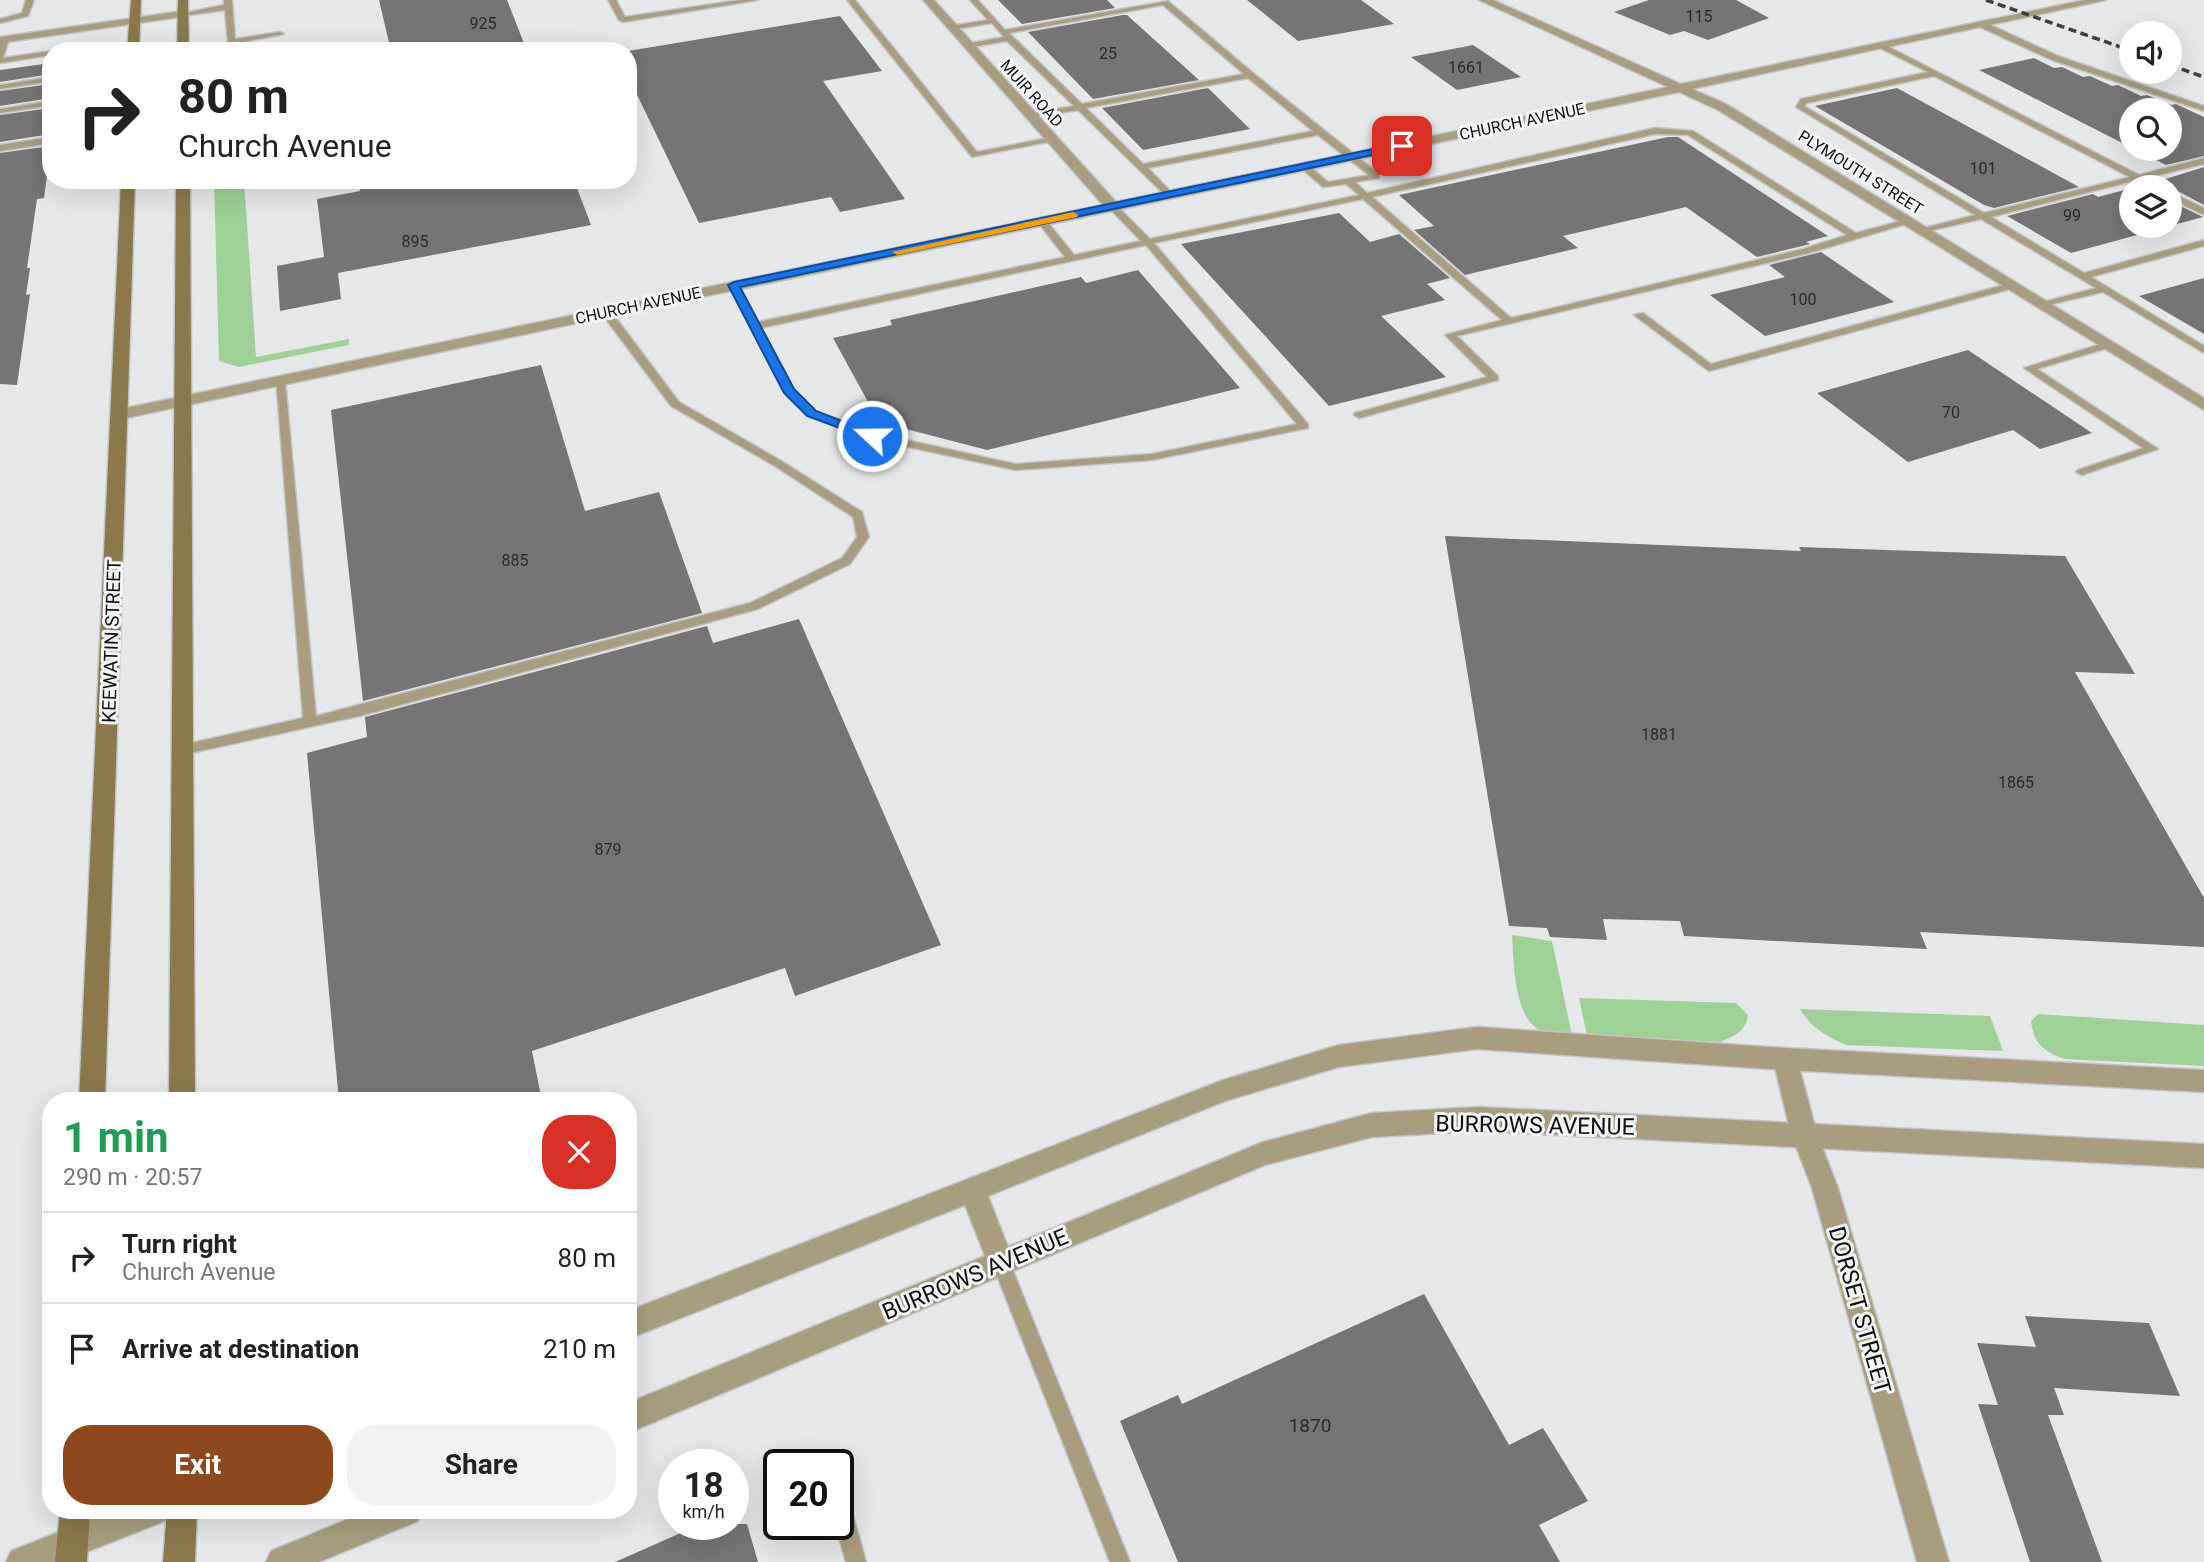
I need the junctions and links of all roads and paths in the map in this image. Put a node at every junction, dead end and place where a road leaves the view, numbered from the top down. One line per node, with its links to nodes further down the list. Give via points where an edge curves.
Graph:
1 (30, 0): 14 (lane, via 25,14)
2 (136, 0): 15 (main road)
3 (183, 0): 13 (main road)
4 (612, 0): 5 (lane, via 623,20)
5 (754, 0)
6 (851, 0): 39 (lane, via 975,155)
7 (928, 0): 18 (street, MUIR ROAD)
8 (974, 0): 16 (lane)
9 (1484, 0): 32 (street, PLYMOUTH STREET)
10 (2097, 0): 17 (street, CHURCH AVENUE)
11 (1163, 2): 20 (lane); 29 (lane)
12 (228, 4): 13 (lane); 19 (lane, via 232,42)
13 (183, 14): 15 (street); 23 (main road)
14 (0, 21)
15 (134, 21): 21 (street); 22 (main road)
16 (993, 21): 18 (lane); 20 (lane)
17 (1983, 25): 25 (street, CHURCH AVENUE); 35 (lane, via 2056,58)
18 (953, 28): 24 (street, MUIR ROAD)
19 (280, 34)
20 (1006, 35): 24 (lane); 34 (lane)
21 (3, 39): 27 (lane)
22 (133, 42)
23 (183, 42)
24 (969, 46): 37 (street, MUIR ROAD)
25 (1883, 46): 28 (lane); 32 (street, CHURCH AVENUE)
26 (42, 54): 27 (lane)
27 (0, 59)
28 (1935, 73): 46 (lane); 57 (lane, via 1804,101 1800,107)
29 (1250, 75): 34 (lane); 38 (lane)
30 (42, 80): 31 (lane)
31 (0, 87)
32 (1681, 88): 42 (street, CHURCH AVENUE); 59 (street, PLYMOUTH STREET, via 1722,107)
33 (42, 104): 36 (lane)
34 (1079, 107): 37 (lane); 44 (lane)
35 (2204, 109)
36 (0, 111)
37 (1032, 116): 39 (street, MUIR ROAD)
38 (1320, 132): 42 (lane); 44 (lane)
39 (1053, 140): 55 (street, MUIR ROAD)
40 (42, 141): 41 (lane)
41 (0, 148)
42 (1352, 157): 45 (street, CHURCH AVENUE); 48 (lane, via 1376,176)
43 (2204, 161): 47 (lane)
44 (1142, 167): 52 (lane)
45 (1305, 167): 48 (lane, via 1326,185); 52 (street, CHURCH AVENUE)
46 (2132, 175)
47 (2150, 175)
48 (1349, 181): 53 (lane)
49 (2119, 183): 57 (lane)
50 (128, 189): 79 (main road, KEEWATIN STREET)
51 (183, 189): 77 (main road)
52 (1170, 195): 55 (street, CHURCH AVENUE)
53 (1363, 196): 61 (lane, via 1670,130 1690,133); 62 (lane); 72 (lane)
54 (2182, 201): 56 (lane)
55 (1113, 207): 58 (street, CHURCH AVENUE); 62 (lane)
56 (2204, 212)
57 (1982, 217): 60 (lane); 65 (lane)
58 (1042, 221): 64 (lane); 66 (street, CHURCH AVENUE)
59 (1908, 222): 60 (street, PLYMOUTH STREET); 61 (lane)
60 (1923, 231): 67 (street, PLYMOUTH STREET)
61 (1855, 236): 72 (lane)
62 (1148, 242): 64 (lane); 73 (lane, via 1304,426 1152,457 1016,467 872,436 812,414 789,391)
63 (2204, 243): 65 (lane)
64 (1071, 258): 73 (lane)
65 (2083, 276): 68 (lane)
66 (734, 285): 70 (street, CHURCH AVENUE); 73 (lane)
67 (2011, 286): 69 (street, PLYMOUTH STREET); 71 (lane, via 1709,368)
68 (2104, 289): 69 (lane); 75 (lane)
69 (2043, 305): 74 (street, PLYMOUTH STREET)
70 (606, 312): 76 (street, CHURCH AVENUE); 82 (lane, via 675,404 858,515 863,537 846,561 754,606)
71 (1639, 315)
72 (1509, 321): 80 (lane, via 1450,335 1494,378)
73 (755, 326)
74 (2107, 345): 78 (street, PLYMOUTH STREET); 81 (lane, via 2029,368 2152,449)
75 (2204, 350)
76 (280, 380): 77 (street, CHURCH AVENUE); 82 (lane)
77 (182, 401): 79 (street, CHURCH AVENUE); 83 (main road)
78 (2204, 405)
79 (121, 414): 86 (main road, KEEWATIN STREET)
80 (1359, 415)
81 (2082, 472)
82 (310, 722): 83 (lane)
83 (182, 750): 87 (main road)
84 (1785, 1059): 85 (street); 88 (street, DORSET STREET); 90 (street, via 1476,1038 1339,1056 1223,1091)
85 (2204, 1081)
86 (92, 1092)
87 (183, 1092)
88 (1804, 1135): 89 (street, BURROWS AVENUE); 91 (street, BURROWS AVENUE, via 1479,1119 1372,1125 1263,1154); 105 (street, DORSET STREET, via 1825,1188)
89 (2204, 1156)
90 (973, 1190): 91 (street); 92 (street)
91 (1000, 1263): 93 (street, BURROWS AVENUE); 104 (lane)
92 (637, 1321)
93 (637, 1414)
94 (74, 1519): 99 (main road)
95 (136, 1519): 99 (street)
96 (181, 1519): 101 (main road)
97 (385, 1519): 102 (street)
98 (850, 1540): 103 (lane)
99 (72, 1552): 100 (street)
100 (22, 1562)
101 (179, 1562)
102 (282, 1562)
103 (856, 1562)
104 (1120, 1562)
105 (1933, 1562)

